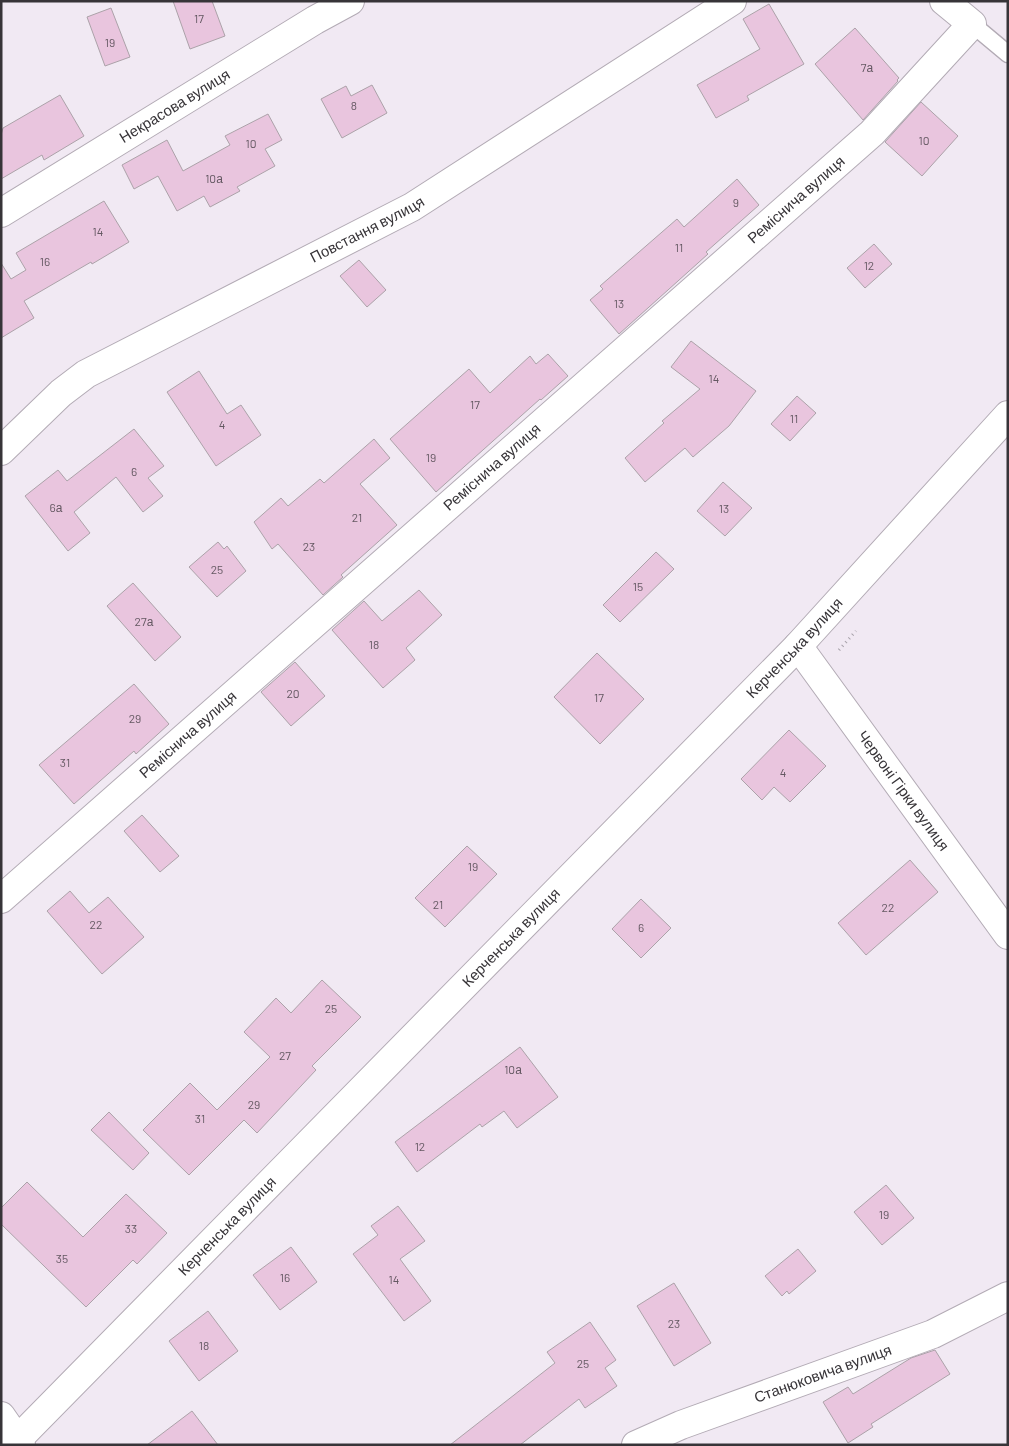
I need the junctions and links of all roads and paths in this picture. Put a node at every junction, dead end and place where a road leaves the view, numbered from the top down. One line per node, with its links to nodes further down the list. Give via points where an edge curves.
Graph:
1 (350, 1): 6 (street, Некрасова вулиця)
2 (732, 1): 8 (street, Повстання вулиця, via 412,207 86,374 61,393)
3 (944, 1): 4 (street)
4 (972, 24): 5 (lane); 10 (street, Реміснича вулиця, via 872,133)
5 (1008, 54)
6 (1, 213)
7 (1008, 415): 9 (street, Керченська вулиця)
8 (1, 451)
9 (798, 646): 11 (street, Червоні Гірки вулиця); 14 (street, Керченська вулиця)
10 (1, 899)
11 (1008, 936)
12 (1008, 1296): 15 (street, Станюковича вулиця, via 933,1334 681,1425)
13 (1, 1416): 14 (street)
14 (13, 1443)
15 (636, 1445)

